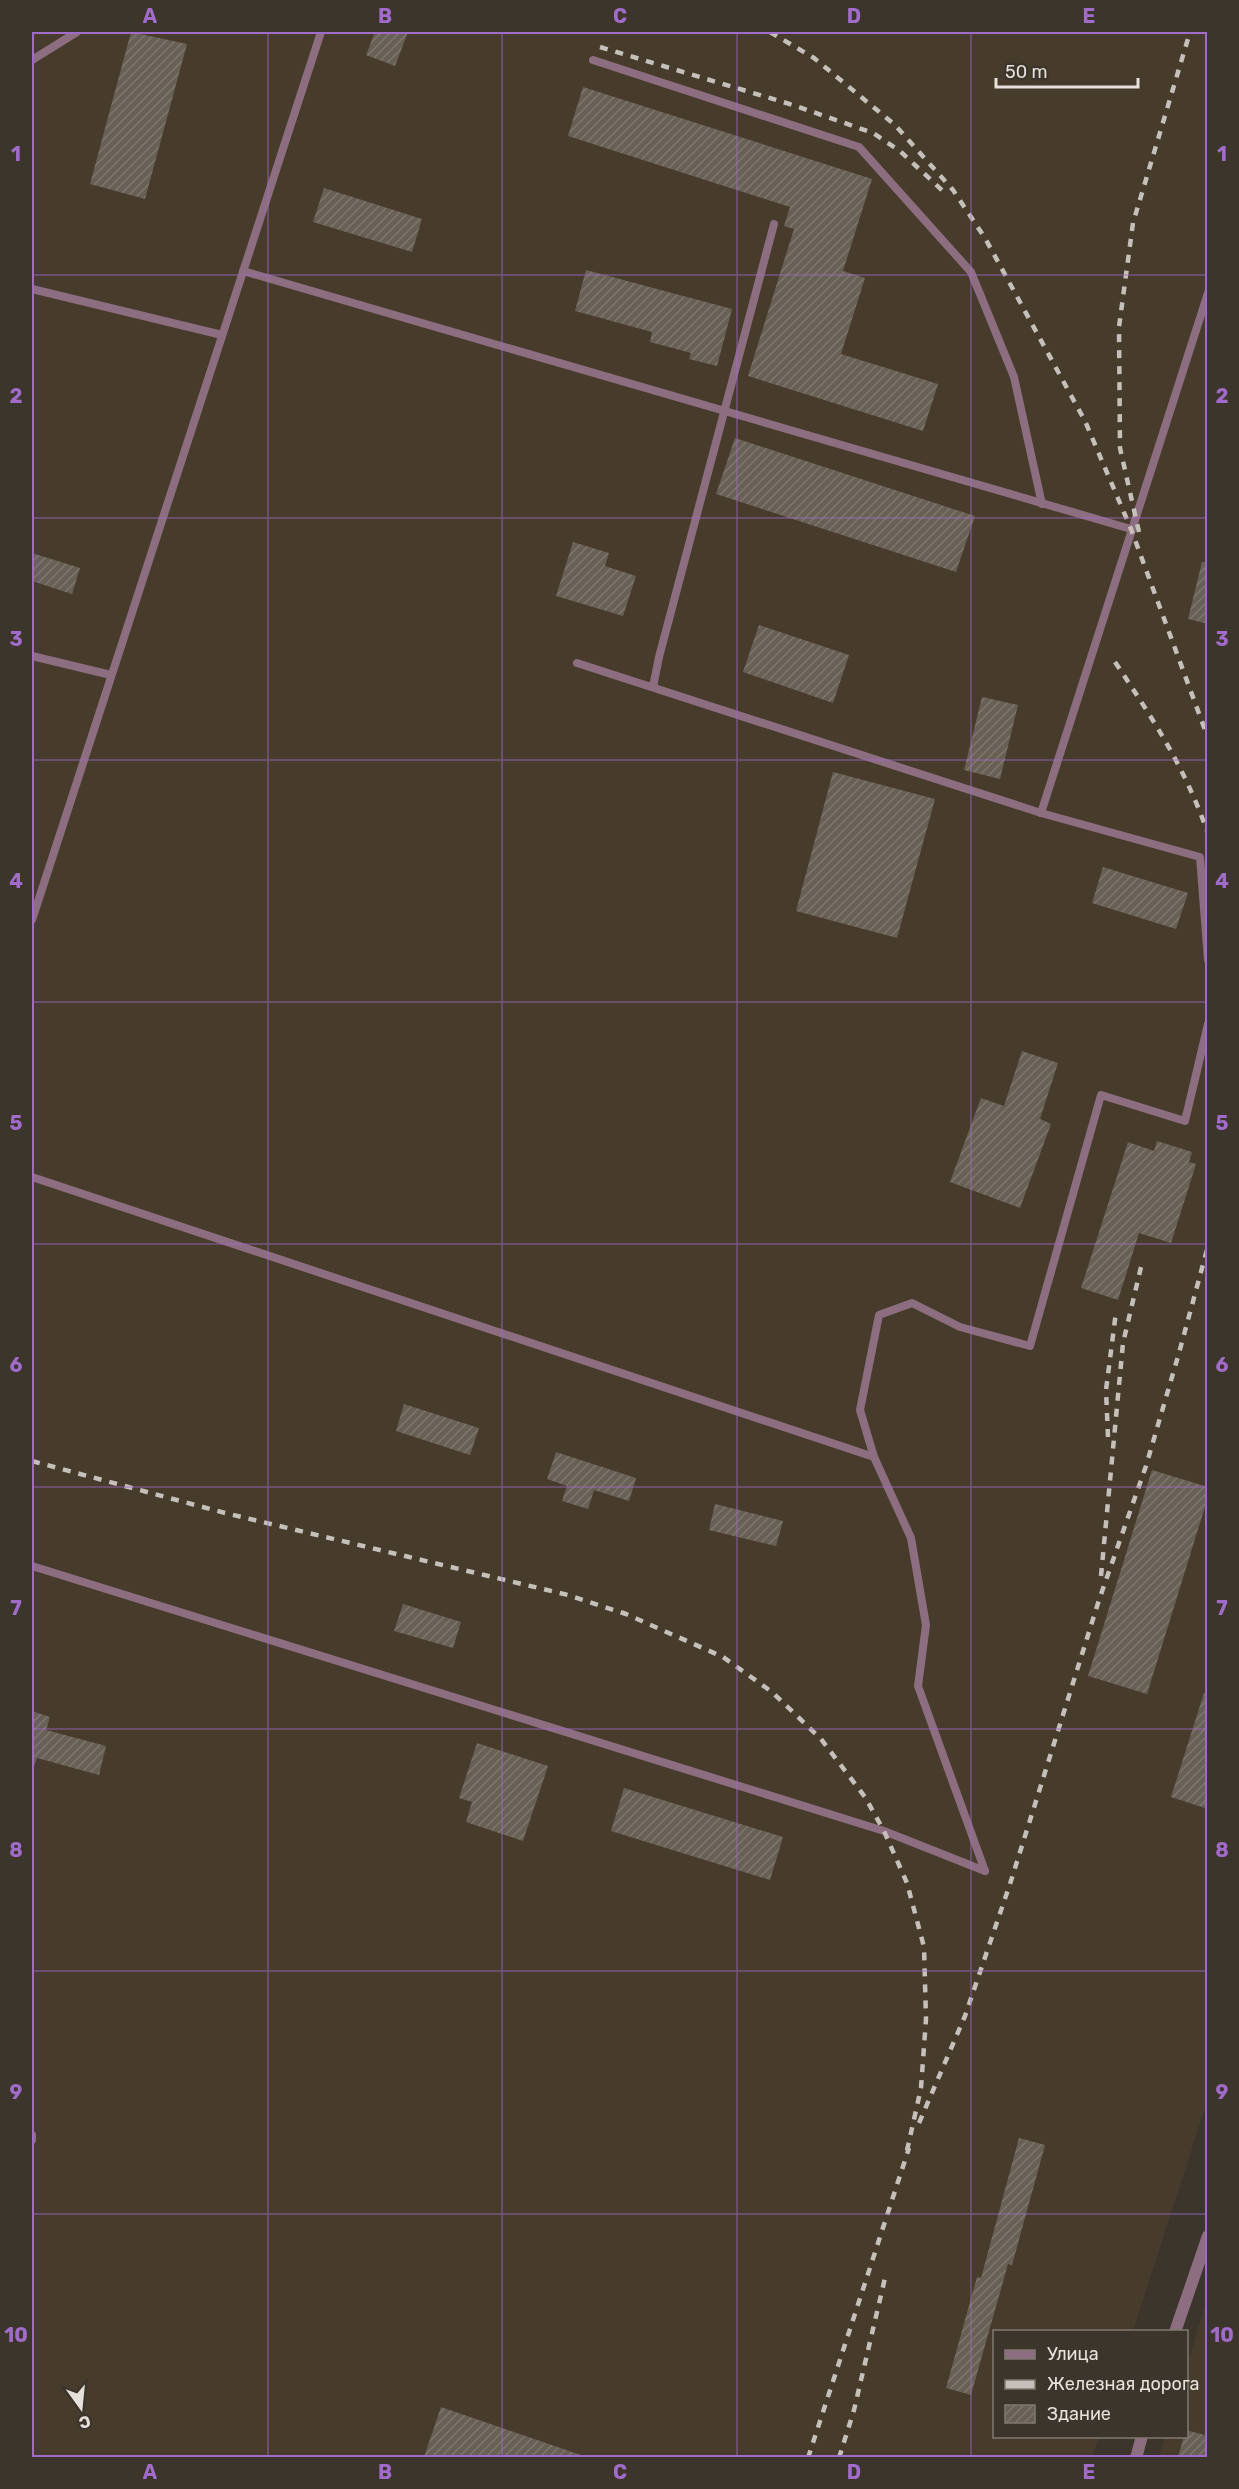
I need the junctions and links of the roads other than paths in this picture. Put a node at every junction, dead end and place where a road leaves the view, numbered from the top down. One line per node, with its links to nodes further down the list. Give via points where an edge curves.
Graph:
1 (77, 32): 3 (lane)
2 (321, 32): 6 (lane)
3 (32, 60)
4 (593, 60): 11 (lane, via 859,147 970,272 1014,377)
5 (774, 224): 10 (lane)
6 (243, 271): 9 (lane); 10 (lane)
7 (32, 289): 9 (lane)
8 (1208, 293): 12 (lane)
9 (222, 334): 15 (lane)
10 (725, 411): 11 (lane); 16 (lane)
11 (1042, 504): 12 (lane)
12 (1131, 529): 17 (lane)
13 (32, 656): 15 (lane)
14 (577, 663): 16 (lane)
15 (111, 675): 18 (lane)
16 (652, 687): 17 (lane)
17 (1041, 813): 19 (lane, via 1200,857)
18 (32, 920)
19 (1208, 960)
20 (1208, 1024): 22 (lane, via 1185,1121 1101,1095 1029,1346 960,1327 912,1303 879,1315 860,1410)
21 (32, 1177): 22 (lane)
22 (874, 1457): 23 (lane, via 911,1539 926,1624 918,1686 985,1871 884,1831)
23 (32, 1566)
24 (32, 2135): 25 (lane)
25 (32, 2140)
26 (1208, 2236): 27 (street)
27 (1175, 2330)
28 (1141, 2438): 29 (street)
29 (1136, 2457)

